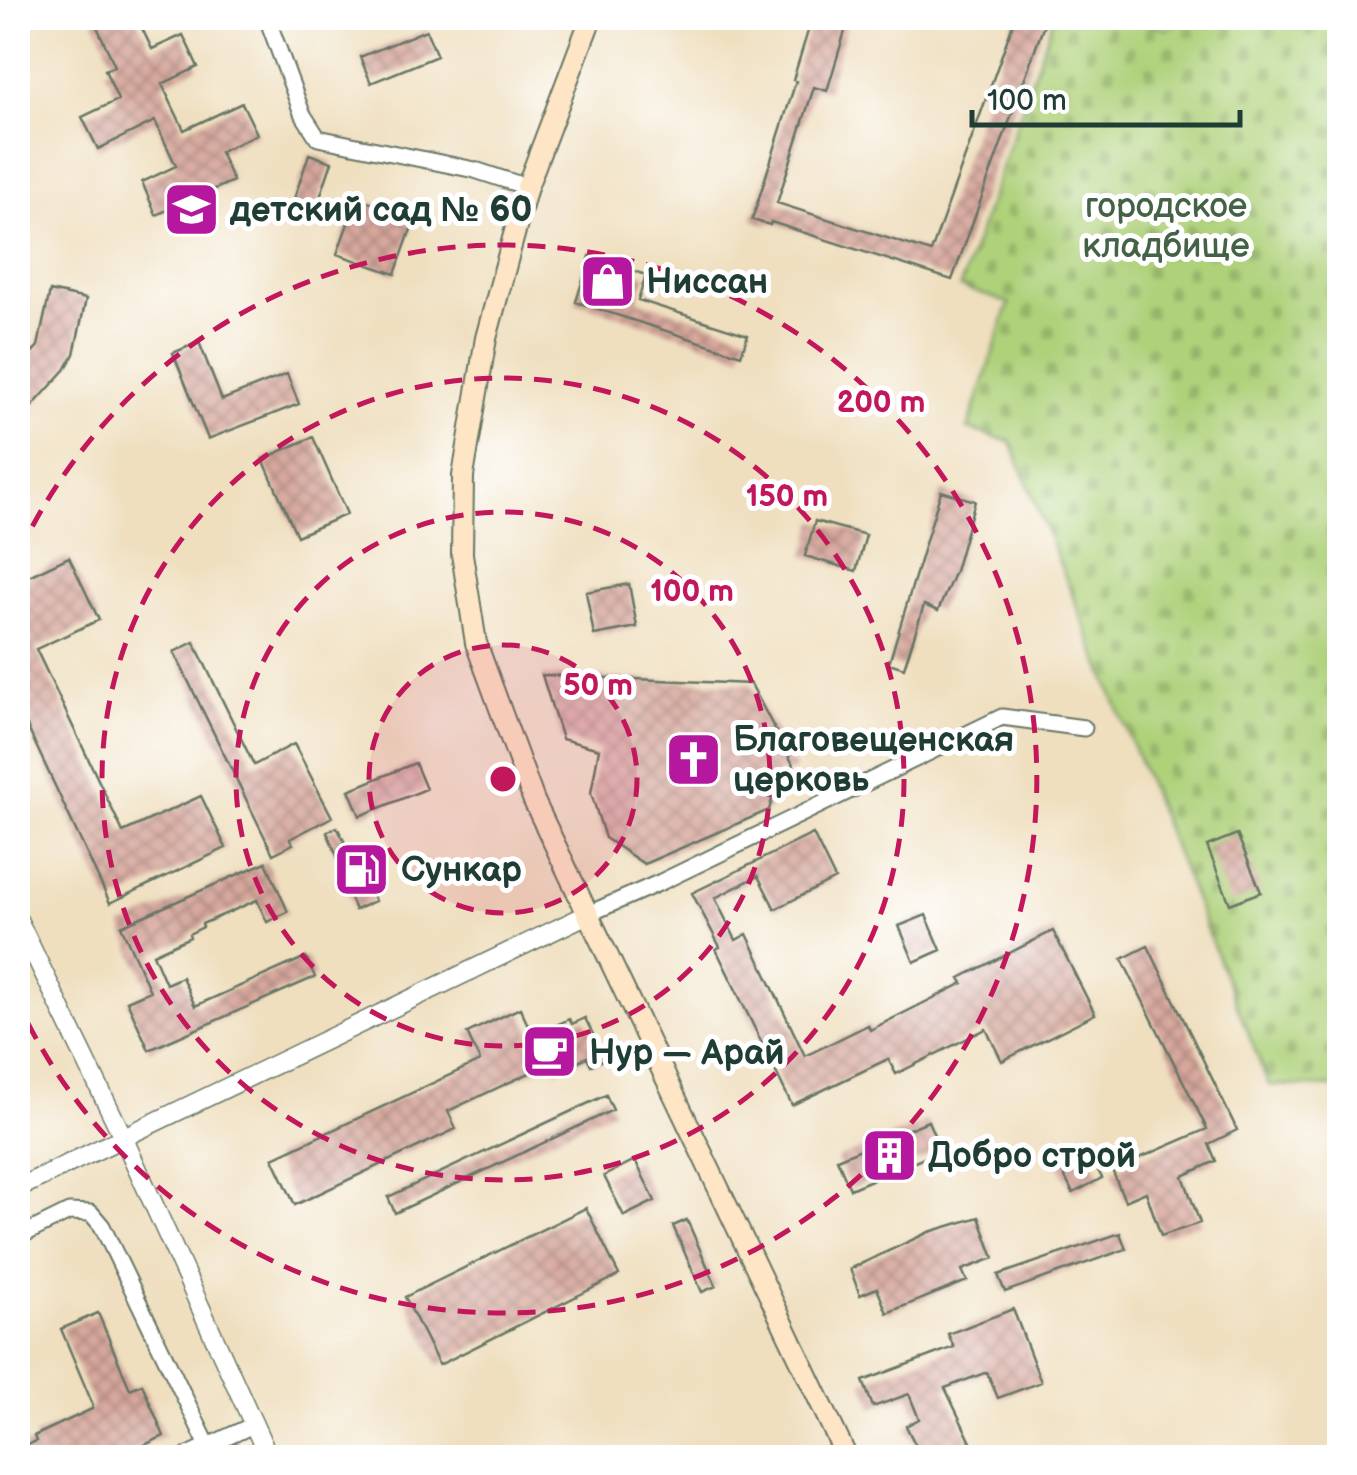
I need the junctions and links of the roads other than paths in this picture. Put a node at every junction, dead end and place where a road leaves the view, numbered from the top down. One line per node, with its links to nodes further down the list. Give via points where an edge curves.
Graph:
1 (267, 18): 3 (street, via 318,138)
2 (591, 18): 3 (main road)
3 (526, 187): 5 (main road, via 482,358 463,476 462,554 476,643 527,785)
4 (1084, 728): 5 (street, via 1002,717)
5 (586, 915): 7 (street); 14 (main road)
6 (18, 920): 7 (street)
7 (123, 1137): 8 (street); 10 (street)
8 (18, 1188)
9 (18, 1237): 11 (street, via 69,1212 91,1213)
10 (253, 1425): 11 (street); 13 (street)
11 (208, 1446): 12 (street)
12 (182, 1458)
13 (269, 1458)
14 (847, 1458)

